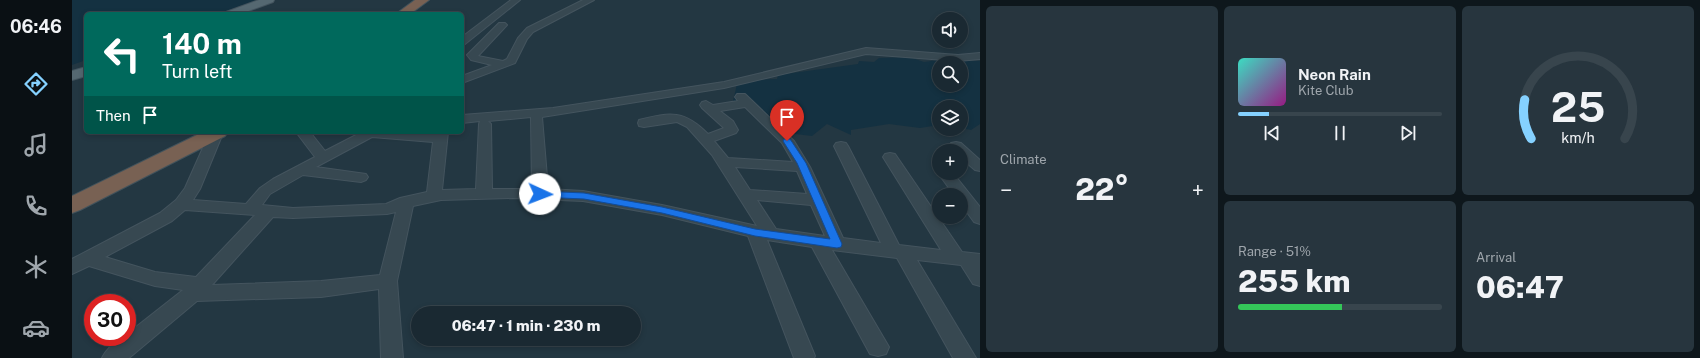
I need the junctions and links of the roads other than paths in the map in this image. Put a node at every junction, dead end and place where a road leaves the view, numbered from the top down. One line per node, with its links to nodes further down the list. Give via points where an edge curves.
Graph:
1 (269, 0): 7 (main road)
2 (282, 0): 8 (main road)
3 (423, 0): 9 (highway)
4 (434, 0): 10 (highway)
5 (516, 0): 12 (street)
6 (590, 0): 14 (street, via 530,30 523,38 515,56)
7 (236, 12)
8 (249, 12)
9 (405, 12)
10 (416, 12)
11 (502, 25): 14 (street, via 472,55 475,58)
12 (464, 40)
13 (980, 56): 21 (street, via 958,58 866,51 724,85 553,112)
14 (505, 64): 19 (street)
15 (84, 65): 16 (main road)
16 (72, 70)
17 (84, 72): 18 (main road)
18 (72, 76)
19 (464, 79)
20 (538, 118): 45 (street)
21 (464, 120)
22 (644, 123): 32 (street, via 681,119)
23 (485, 124): 44 (street)
24 (208, 134): 47 (highway)
25 (208, 134): 52 (highway)
26 (211, 134): 51 (street, via 192,189)
27 (305, 134): 36 (street)
28 (363, 134): 31 (street)
29 (417, 134): 30 (street)
30 (440, 135): 48 (street)
31 (352, 137): 36 (street)
32 (706, 139): 37 (street); 39 (street, via 731,130 728,124 708,107 745,100 787,141)
33 (841, 146): 59 (street)
34 (890, 157): 60 (street)
35 (968, 157): 40 (street)
36 (323, 158): 41 (street)
37 (724, 162): 39 (street); 46 (street)
38 (968, 167): 40 (street)
39 (803, 168): 49 (street)
40 (980, 168)
41 (300, 170): 42 (street); 53 (street, via 265,191)
42 (361, 177)
43 (950, 180): 55 (street)
44 (484, 194): 45 (street); 48 (street)
45 (540, 194): 56 (street, via 584,196 662,210)
46 (744, 194): 49 (street); 56 (street)
47 (72, 195)
48 (434, 196): 50 (street)
49 (818, 200): 58 (street)
50 (406, 202): 54 (street, via 379,210 293,213); 63 (street)
51 (182, 204): 53 (street); 61 (street, via 166,217)
52 (72, 205)
53 (250, 209): 54 (street)
54 (269, 211): 64 (street)
55 (980, 218)
56 (763, 233): 57 (street); 66 (street)
57 (818, 240): 58 (street); 65 (street)
58 (837, 244): 59 (street)
59 (898, 251): 60 (street); 69 (street)
60 (967, 259): 62 (street)
61 (80, 263): 64 (street)
62 (980, 279)
63 (388, 281): 64 (street, via 321,289); 68 (street)
64 (197, 289): 67 (street)
65 (878, 347)
66 (804, 356)
67 (113, 358)
68 (392, 358)
69 (965, 358)

